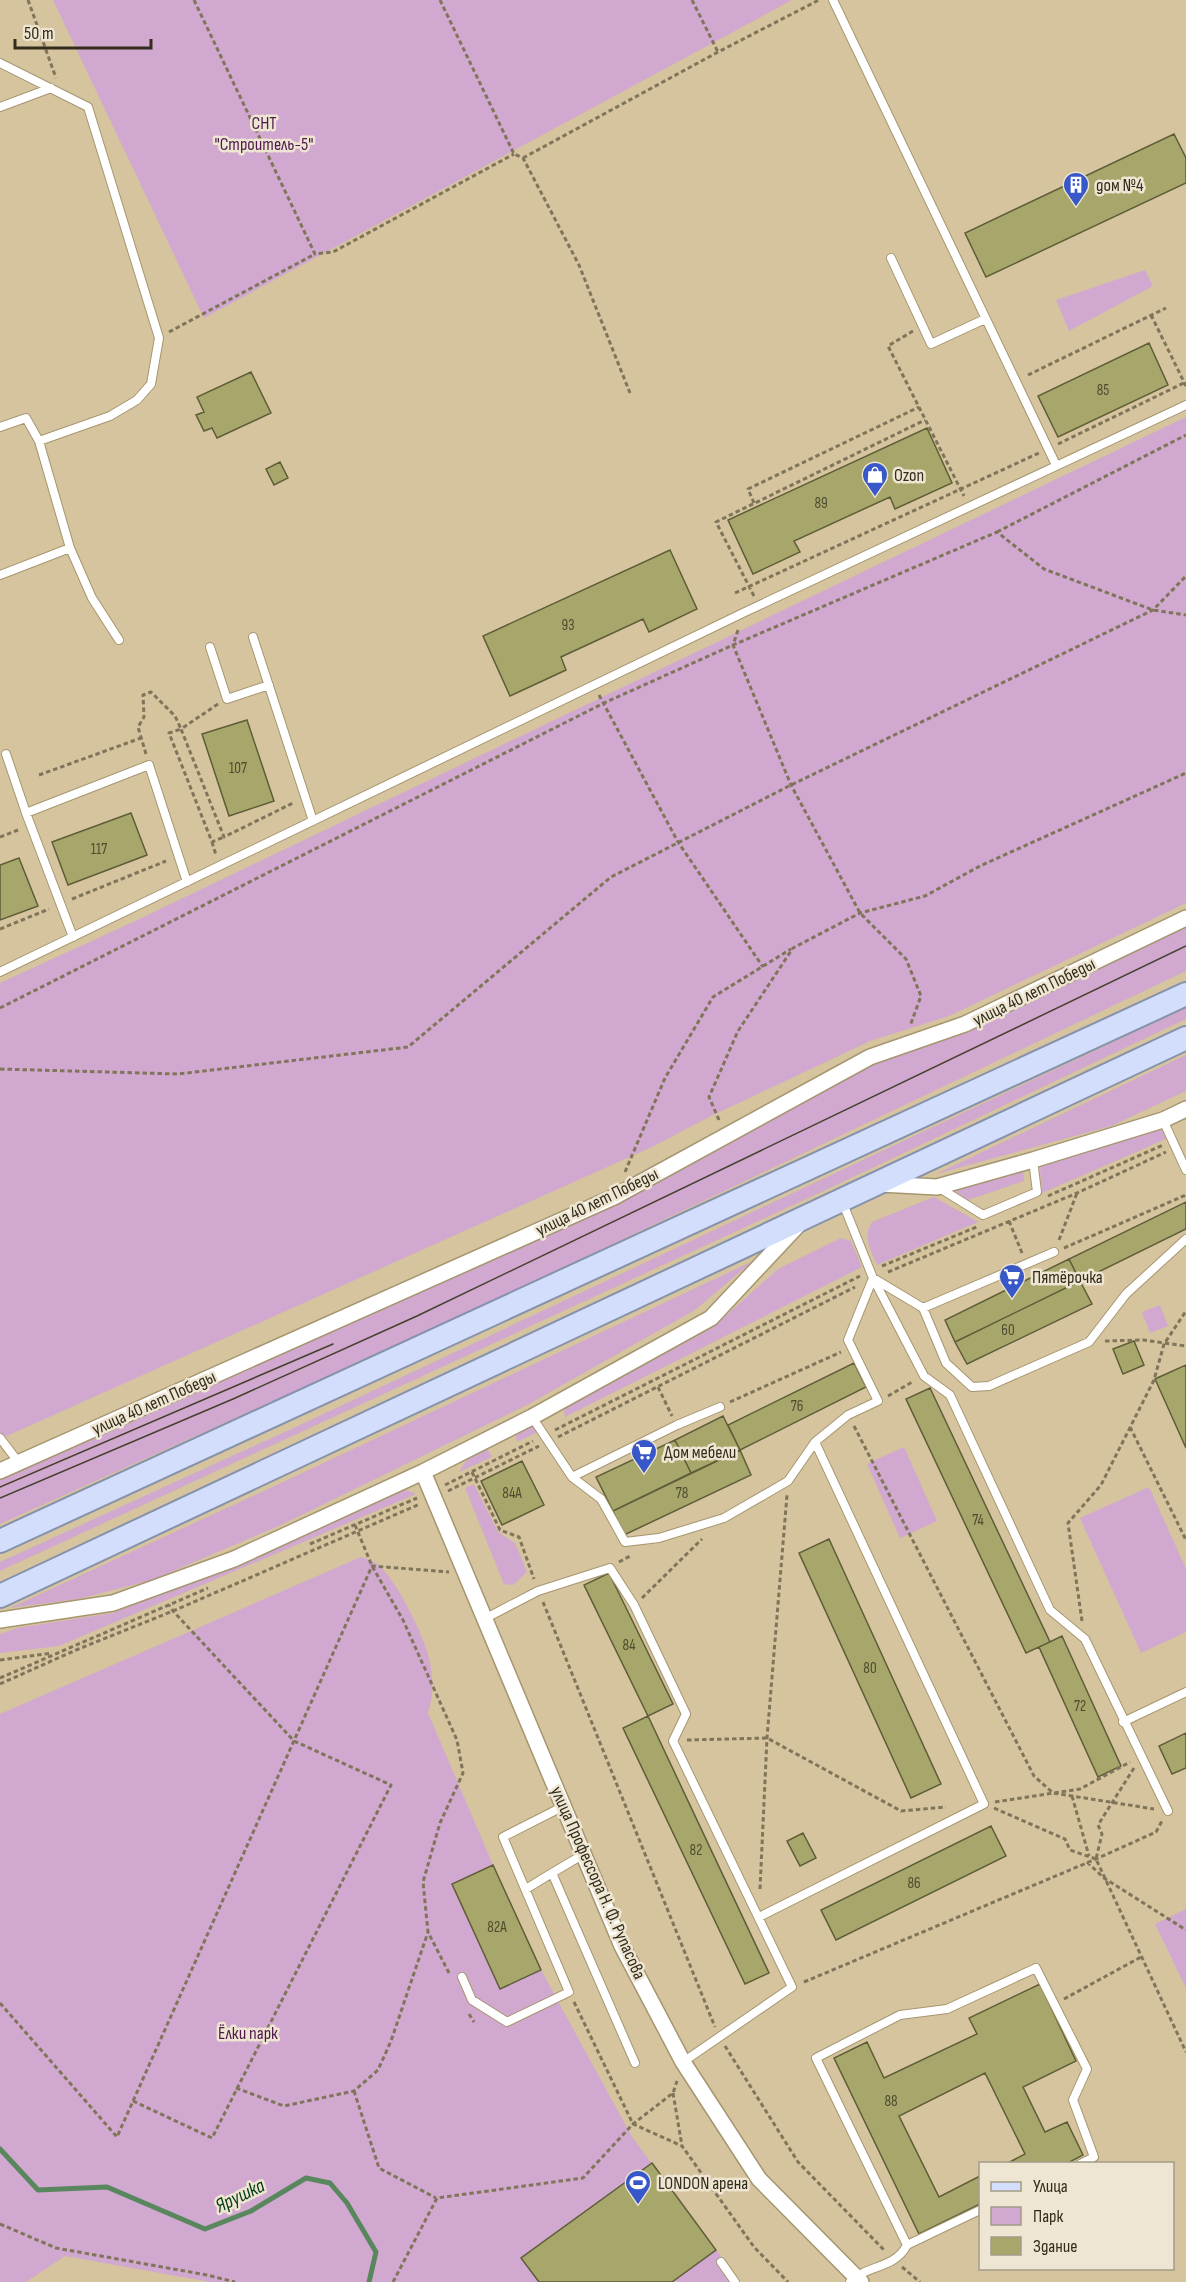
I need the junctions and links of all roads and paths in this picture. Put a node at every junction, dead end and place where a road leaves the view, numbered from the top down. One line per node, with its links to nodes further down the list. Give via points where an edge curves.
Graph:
1 (28, 0): 10 (path)
2 (194, 0): 14 (path)
3 (440, 0): 12 (path)
4 (692, 0): 7 (path)
5 (819, 0): 7 (path)
6 (832, 0): 18 (lane)
7 (718, 52): 13 (path)
8 (0, 63): 9 (lane)
9 (51, 88): 10 (lane); 11 (lane)
10 (61, 94): 20 (lane, via 88,107)
11 (0, 107)
12 (514, 154): 13 (path); 14 (path, via 333,252)
13 (523, 158): 23 (path, via 579,265)
14 (315, 254): 20 (path)
15 (891, 258): 19 (lane)
16 (1166, 308): 17 (path)
17 (1151, 315): 21 (path); 22 (path)
18 (984, 319): 19 (lane, via 931,344); 30 (lane)
19 (923, 326): 25 (path, via 888,346)
20 (159, 338): 29 (lane, via 151,384 137,400 110,416)
21 (1028, 375)
22 (1185, 384): 30 (path)
23 (630, 393)
24 (1186, 405): 31 (lane)
25 (919, 407): 26 (path); 33 (path, via 748,489)
26 (925, 420): 32 (path); 33 (path)
27 (0, 427): 29 (lane, via 26,418)
28 (1186, 435): 35 (path)
29 (39, 441): 36 (lane)
30 (1048, 449): 31 (lane); 32 (path)
31 (1056, 465): 34 (lane)
32 (960, 489): 34 (path); 39 (path)
33 (754, 504): 39 (path, via 716,522)
34 (969, 507): 41 (lane)
35 (997, 532): 42 (path, via 1044,569); 47 (path)
36 (70, 548): 37 (lane); 46 (lane, via 92,598)
37 (0, 575)
38 (1186, 576): 42 (path)
39 (749, 586): 40 (path); 41 (path)
40 (735, 593)
41 (759, 606): 43 (lane)
42 (1153, 610): 44 (path); 59 (path)
43 (745, 612): 47 (path); 50 (lane)
44 (1186, 615)
45 (253, 637): 49 (lane)
46 (119, 640)
47 (733, 645): 52 (path); 59 (path)
48 (210, 646): 51 (lane)
49 (269, 685): 51 (lane); 62 (lane)
50 (594, 686): 52 (path); 62 (lane)
51 (227, 699): 53 (path)
52 (604, 703): 64 (path); 76 (path)
53 (181, 729): 54 (path, via 175,716 151,692 143,695 144,717 138,727); 63 (path); 63 (path, via 169,733 212,842)
54 (141, 738): 56 (path); 58 (path)
55 (6, 754): 61 (lane)
56 (149, 765): 61 (lane); 65 (lane)
57 (1186, 773): 68 (path, via 980,866 925,896)
58 (39, 775)
59 (791, 785): 64 (path); 68 (path)
60 (299, 800): 63 (path)
61 (26, 813): 67 (lane)
62 (313, 821): 66 (lane)
63 (224, 837)
64 (678, 842): 73 (path); 79 (path, via 611,877 408,1047 178,1074)
65 (179, 856): 66 (lane); 67 (path)
66 (187, 882): 71 (lane)
67 (61, 904): 70 (path); 71 (lane)
68 (860, 913): 72 (path); 78 (path, via 906,959 921,996)
69 (1186, 918): 78 (street, улица 40 лет Победы, via 965,1024)
70 (0, 929)
71 (73, 937): 74 (lane)
72 (793, 948): 73 (path); 82 (path, via 738,1031 710,1097)
73 (763, 967): 90 (path, via 713,997 665,1078)
74 (0, 972)
75 (1186, 994): 131 (main road)
76 (0, 1008)
77 (1186, 1038): 86 (main road)
78 (904, 1045): 82 (street, улица 40 лет Победы, via 870,1057)
79 (0, 1069)
80 (1186, 1109): 81 (street)
81 (1163, 1120): 83 (lane); 84 (street)
82 (726, 1135): 90 (street, улица 40 лет Победы)
83 (1174, 1144): 85 (lane); 88 (path); 92 (path)
84 (1033, 1160): 87 (street); 87 (lane, via 1037,1192 982,1215)
85 (1186, 1170)
86 (878, 1184): 87 (street); 91 (main road)
87 (937, 1186)
88 (1077, 1193): 94 (path); 98 (path)
89 (1186, 1195): 97 (path)
90 (614, 1197): 119 (street, улица 40 лет Победы)
91 (842, 1200): 93 (main road); 100 (lane)
92 (1041, 1200)
93 (805, 1217): 113 (street, via 711,1318); 137 (main road)
94 (1009, 1221): 99 (path); 100 (path)
95 (988, 1222): 100 (path)
96 (1185, 1242): 103 (lane, via 1126,1294)
97 (1066, 1247)
98 (1054, 1252): 99 (lane)
99 (1027, 1264): 101 (lane)
100 (872, 1275): 101 (lane); 106 (lane, via 848,1340); 107 (lane); 108 (path); 117 (path)
101 (923, 1308): 103 (lane, via 946,1363 972,1387 989,1386)
102 (1186, 1311): 104 (path)
103 (1089, 1342): 104 (path, via 1143,1340)
104 (1164, 1344): 105 (path); 115 (path, via 1154,1380)
105 (1186, 1346)
106 (851, 1348): 109 (lane); 110 (path)
107 (924, 1376): 109 (path); 143 (lane, via 950,1395 1050,1610)
108 (658, 1387): 114 (path); 117 (path)
109 (878, 1401): 112 (lane)
110 (729, 1403)
111 (720, 1407): 114 (lane)
112 (848, 1415): 118 (lane); 155 (path, via 1034,1776)
113 (532, 1417): 117 (lane); 121 (street)
114 (677, 1425): 123 (lane)
115 (1130, 1427): 130 (path); 143 (path, via 1101,1485 1068,1523)
116 (0, 1438): 119 (lane)
117 (547, 1439): 122 (path); 123 (lane); 124 (path)
118 (815, 1442): 125 (lane); 158 (lane)
119 (19, 1463): 120 (street, улица 40 лет Победы)
120 (0, 1471)
121 (423, 1472): 126 (street, улица Профессора Н. Ф. Рупасова); 142 (street, via 234,1559 113,1603)
122 (472, 1472): 124 (path); 126 (path)
123 (572, 1477): 127 (lane, via 601,1500 625,1542 659,1538)
124 (474, 1478): 126 (path); 136 (path, via 500,1530 519,1537)
125 (788, 1481): 127 (lane); 151 (path)
126 (434, 1494): 128 (path); 129 (path); 134 (street, улица Профессора Н. Ф. Рупасова)
127 (724, 1518): 139 (path)
128 (355, 1525): 129 (path); 132 (path)
129 (358, 1532): 133 (path); 140 (path)
130 (1186, 1540)
131 (0, 1541)
132 (301, 1548)
133 (372, 1566): 134 (path); 153 (path); 171 (path, via 403,1620 457,1740 463,1773 440,1822 423,1882)
134 (467, 1573): 141 (street, улица Профессора Н. Ф. Рупасова)
135 (213, 1586): 138 (path)
136 (538, 1591): 139 (lane, via 610,1568); 141 (lane); 181 (path)
137 (0, 1596)
138 (169, 1605): 140 (path); 145 (path)
139 (634, 1605): 152 (lane, via 686,1714)
140 (173, 1611): 144 (path); 153 (path)
141 (486, 1618): 159 (street, улица Профессора Н. Ф. Рупасова)
142 (0, 1620)
143 (1085, 1639): 150 (lane)
144 (76, 1650): 145 (path); 148 (path)
145 (58, 1652): 146 (path); 147 (path)
146 (0, 1660)
147 (0, 1678)
148 (0, 1684)
149 (1186, 1692): 150 (lane)
150 (1124, 1722): 154 (lane)
151 (767, 1738): 152 (path); 160 (path, via 901,1811); 169 (path)
152 (673, 1741): 169 (lane)
153 (294, 1742): 185 (path, via 391,1785); 188 (path)
154 (1141, 1756): 155 (path, via 1080,1789); 157 (path); 161 (lane)
155 (1053, 1793): 156 (path); 158 (path)
156 (1072, 1796): 157 (path); 163 (path)
157 (1112, 1803): 161 (path); 164 (path, via 1098,1826 1102,1834)
158 (984, 1804): 163 (path, via 1065,1839 1071,1850); 169 (lane)
159 (564, 1806): 162 (street, улица Профессора Н. Ф. Рупасова); 168 (lane, via 503,1837)
160 (949, 1807)
161 (1168, 1811): 164 (path, via 1156,1832)
162 (584, 1854): 166 (lane); 183 (street, улица Профессора Н. Ф. Рупасова, via 622,1946)
163 (1089, 1856): 164 (path)
164 (1096, 1859): 165 (path); 167 (path)
165 (1087, 1862): 167 (path); 175 (path)
166 (552, 1873): 168 (lane); 184 (lane)
167 (1104, 1878): 170 (path); 172 (path)
168 (526, 1889): 176 (lane)
169 (759, 1917): 175 (lane)
170 (1186, 1930)
171 (428, 1932): 174 (path); 186 (path, via 378,2070)
172 (1141, 1957): 177 (path); 182 (path)
173 (462, 1977): 176 (lane, via 472,2000 507,2022)
174 (454, 1982)
175 (792, 1987): 181 (lane)
176 (569, 1992): 189 (path)
177 (1075, 1993)
178 (0, 2003): 188 (path, via 117,2137)
179 (469, 2012): 180 (path)
180 (474, 2022)
181 (719, 2036): 183 (lane); 196 (path, via 798,2162)
182 (1186, 2052)
183 (683, 2062): 187 (path); 198 (street, улица Профессора Н. Ф. Рупасова, via 759,2179)
184 (635, 2063)
185 (236, 2088): 186 (path, via 284,2106); 188 (path, via 212,2138)
186 (354, 2091): 192 (path, via 379,2168)
187 (673, 2093): 189 (path); 190 (path)
188 (133, 2101)
189 (633, 2124): 190 (path); 192 (path, via 583,2178)
190 (682, 2146): 202 (path, via 754,2247)
191 (1082, 2162): 195 (lane, via 1094,2157 1073,2100 1087,2069 1036,1968 947,2009 900,2015 816,2058)
192 (437, 2198): 200 (path)
193 (979, 2211): 195 (lane)
194 (0, 2224): 199 (path, via 56,2248)
195 (907, 2245): 196 (lane)
196 (895, 2260): 198 (lane); 203 (path)
197 (721, 2262): 201 (lane)
198 (855, 2280)
199 (235, 2282)
200 (393, 2282)
201 (735, 2282)
202 (788, 2282)
203 (920, 2282)

